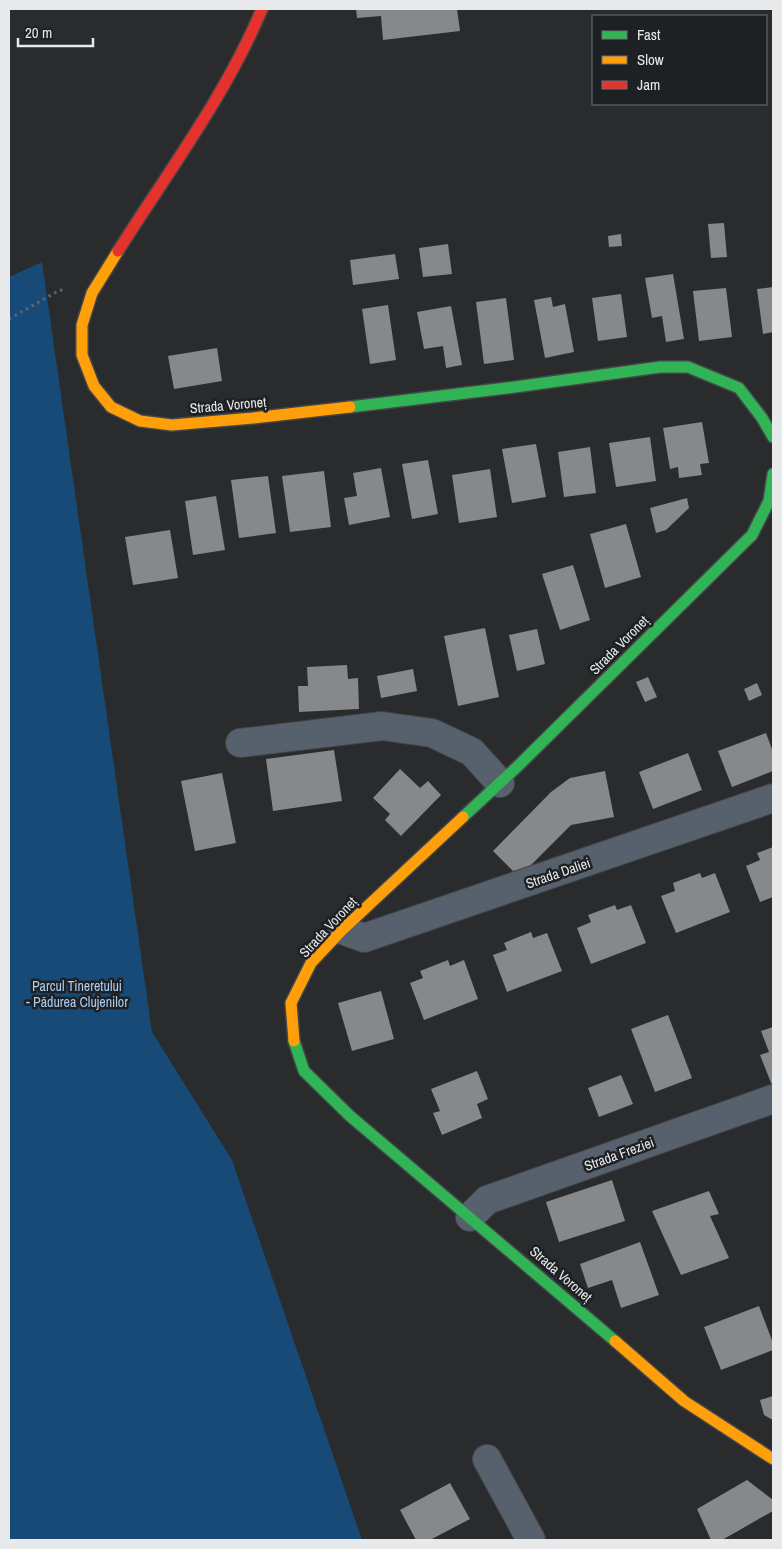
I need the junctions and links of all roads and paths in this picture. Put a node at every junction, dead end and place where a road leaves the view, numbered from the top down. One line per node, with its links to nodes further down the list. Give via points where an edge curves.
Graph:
1 (262, 9): 2 (street, Strada Voroneț, via 250,38 208,111)
2 (101, 280): 3 (path, via 58,291); 4 (street, Strada Voroneț, via 92,294 82,325 82,355 94,386 111,408 140,421 172,425 253,418 660,367 688,367 739,388)
3 (9, 319)
4 (773, 437)
5 (773, 474): 7 (street, Strada Voroneț, via 769,500 752,535)
6 (240, 743): 7 (street, via 382,726 432,733 472,752)
7 (500, 783): 9 (street, Strada Voroneț)
8 (773, 798): 9 (street, Strada Daliei, via 364,938)
9 (342, 930): 11 (street, Strada Voroneț, via 311,963 291,1003 293,1038 304,1071 350,1116)
10 (773, 1099): 11 (street, Strada Freziei, via 487,1200)
11 (470, 1217): 13 (street, Strada Voroneț, via 684,1400)
12 (487, 1459): 14 (street)
13 (773, 1459)
14 (531, 1540)

